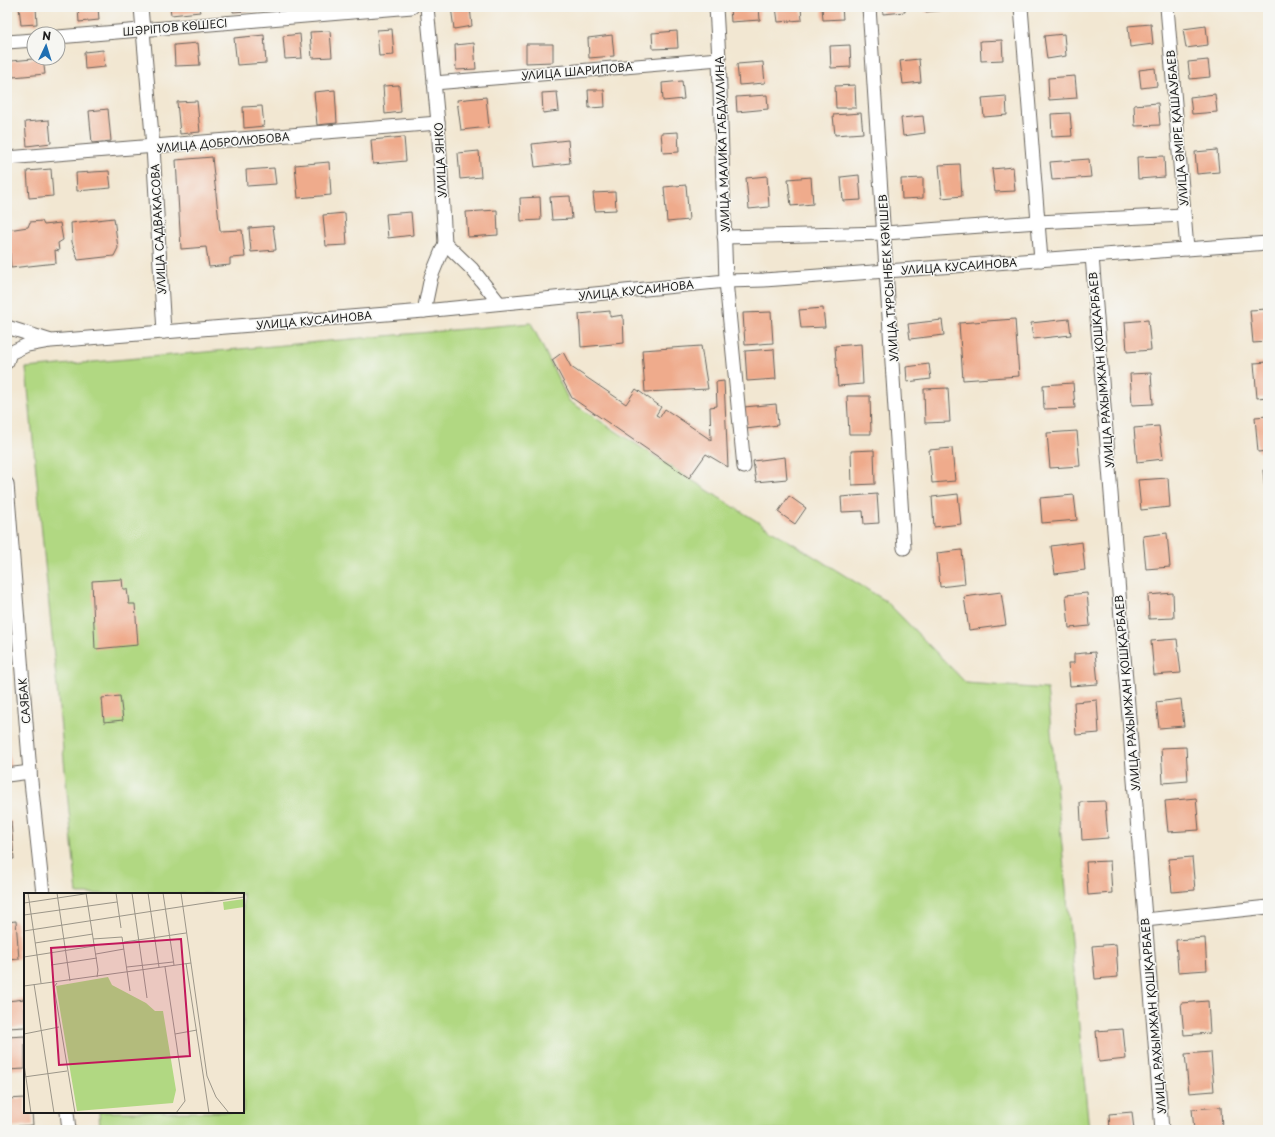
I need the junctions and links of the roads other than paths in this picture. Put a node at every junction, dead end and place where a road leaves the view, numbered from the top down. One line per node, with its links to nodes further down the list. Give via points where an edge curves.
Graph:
1 (142, 7): 8 (street, УЛИЦА САДВАКАСОВА)
2 (412, 7): 8 (street, ШӘРІПОВ КӨШЕСІ)
3 (426, 7): 13 (street, УЛИЦА ЯНКО)
4 (716, 7): 12 (street, УЛИЦА МАЛИКА ГАБДУЛЛИНА)
5 (869, 7): 19 (street, УЛИЦА ТҰРСЫНБЕК КӘКІШЕВ)
6 (1021, 7): 18 (street)
7 (1167, 7): 17 (street, УЛИЦА ӘМІРЕ ҚАШАУБАЕВ)
8 (143, 30): 9 (street, ШӘРІПОВ КӨШЕСІ); 15 (street, УЛИЦА САДВАКАСОВА)
9 (66, 37)
10 (26, 41): 11 (street)
11 (7, 42)
12 (720, 59): 13 (street, УЛИЦА ШАРИПОВА); 20 (street, УЛИЦА МАЛИКА ГАБДУЛЛИНА)
13 (434, 83): 14 (street, УЛИЦА ЯНКО)
14 (438, 124): 15 (street, УЛИЦА ДОБРОЛЮБОВА); 21 (street, УЛИЦА ЯНКО)
15 (153, 148): 16 (street, УЛИЦА ДОБРОЛЮБОВА); 31 (street, УЛИЦА САДВАКАСОВА)
16 (7, 158)
17 (1184, 215): 18 (street); 23 (street, УЛИЦА ӘМІРЕ ҚАШАУБАЕВ)
18 (1038, 222): 19 (street); 25 (street)
19 (885, 233): 20 (street); 26 (street, УЛИЦА ТҰРСЫНБЕК КӘКІШЕВ)
20 (724, 237): 27 (street, УЛИЦА МАЛИКА ГАБДУЛЛИНА)
21 (445, 243): 28 (street, via 472,269); 29 (street, УЛИЦА ЯНКО, via 431,277)
22 (1268, 243): 23 (street, УЛИЦА КУСАИНОВА)
23 (1187, 249): 24 (street, УЛИЦА КУСАИНОВА)
24 (1092, 256): 25 (street, УЛИЦА КУСАИНОВА); 41 (street, УЛИЦА РАХЫМЖАН ҚОШҚАРБАЕВ)
25 (1041, 260): 26 (street, УЛИЦА КУСАИНОВА)
26 (888, 271): 27 (street, УЛИЦА КУСАИНОВА); 36 (street, УЛИЦА ТҰРСЫНБЕК КӘКІШЕВ)
27 (726, 281): 28 (street, УЛИЦА КУСАИНОВА); 34 (street, УЛИЦА МАЛИКА ГАБДУЛЛИНА)
28 (498, 303): 29 (street, УЛИЦА КУСАИНОВА)
29 (424, 310): 31 (street, УЛИЦА КУСАИНОВА)
30 (7, 327): 32 (street, УЛИЦА КУСАИНОВА)
31 (164, 332): 32 (street, УЛИЦА КУСАИНОВА)
32 (51, 341): 33 (street, via 28,345 10,354)
33 (7, 362)
34 (744, 467)
35 (7, 484): 37 (street, САЯБАК)
36 (904, 548)
37 (30, 772): 38 (street); 39 (street, САЯБАК)
38 (7, 775)
39 (43, 893)
40 (1268, 907): 41 (street)
41 (1145, 920): 44 (street, УЛИЦА РАХЫМЖАН ҚОШҚАРБАЕВ)
42 (67, 1113): 43 (street)
43 (69, 1130)
44 (1162, 1130)

